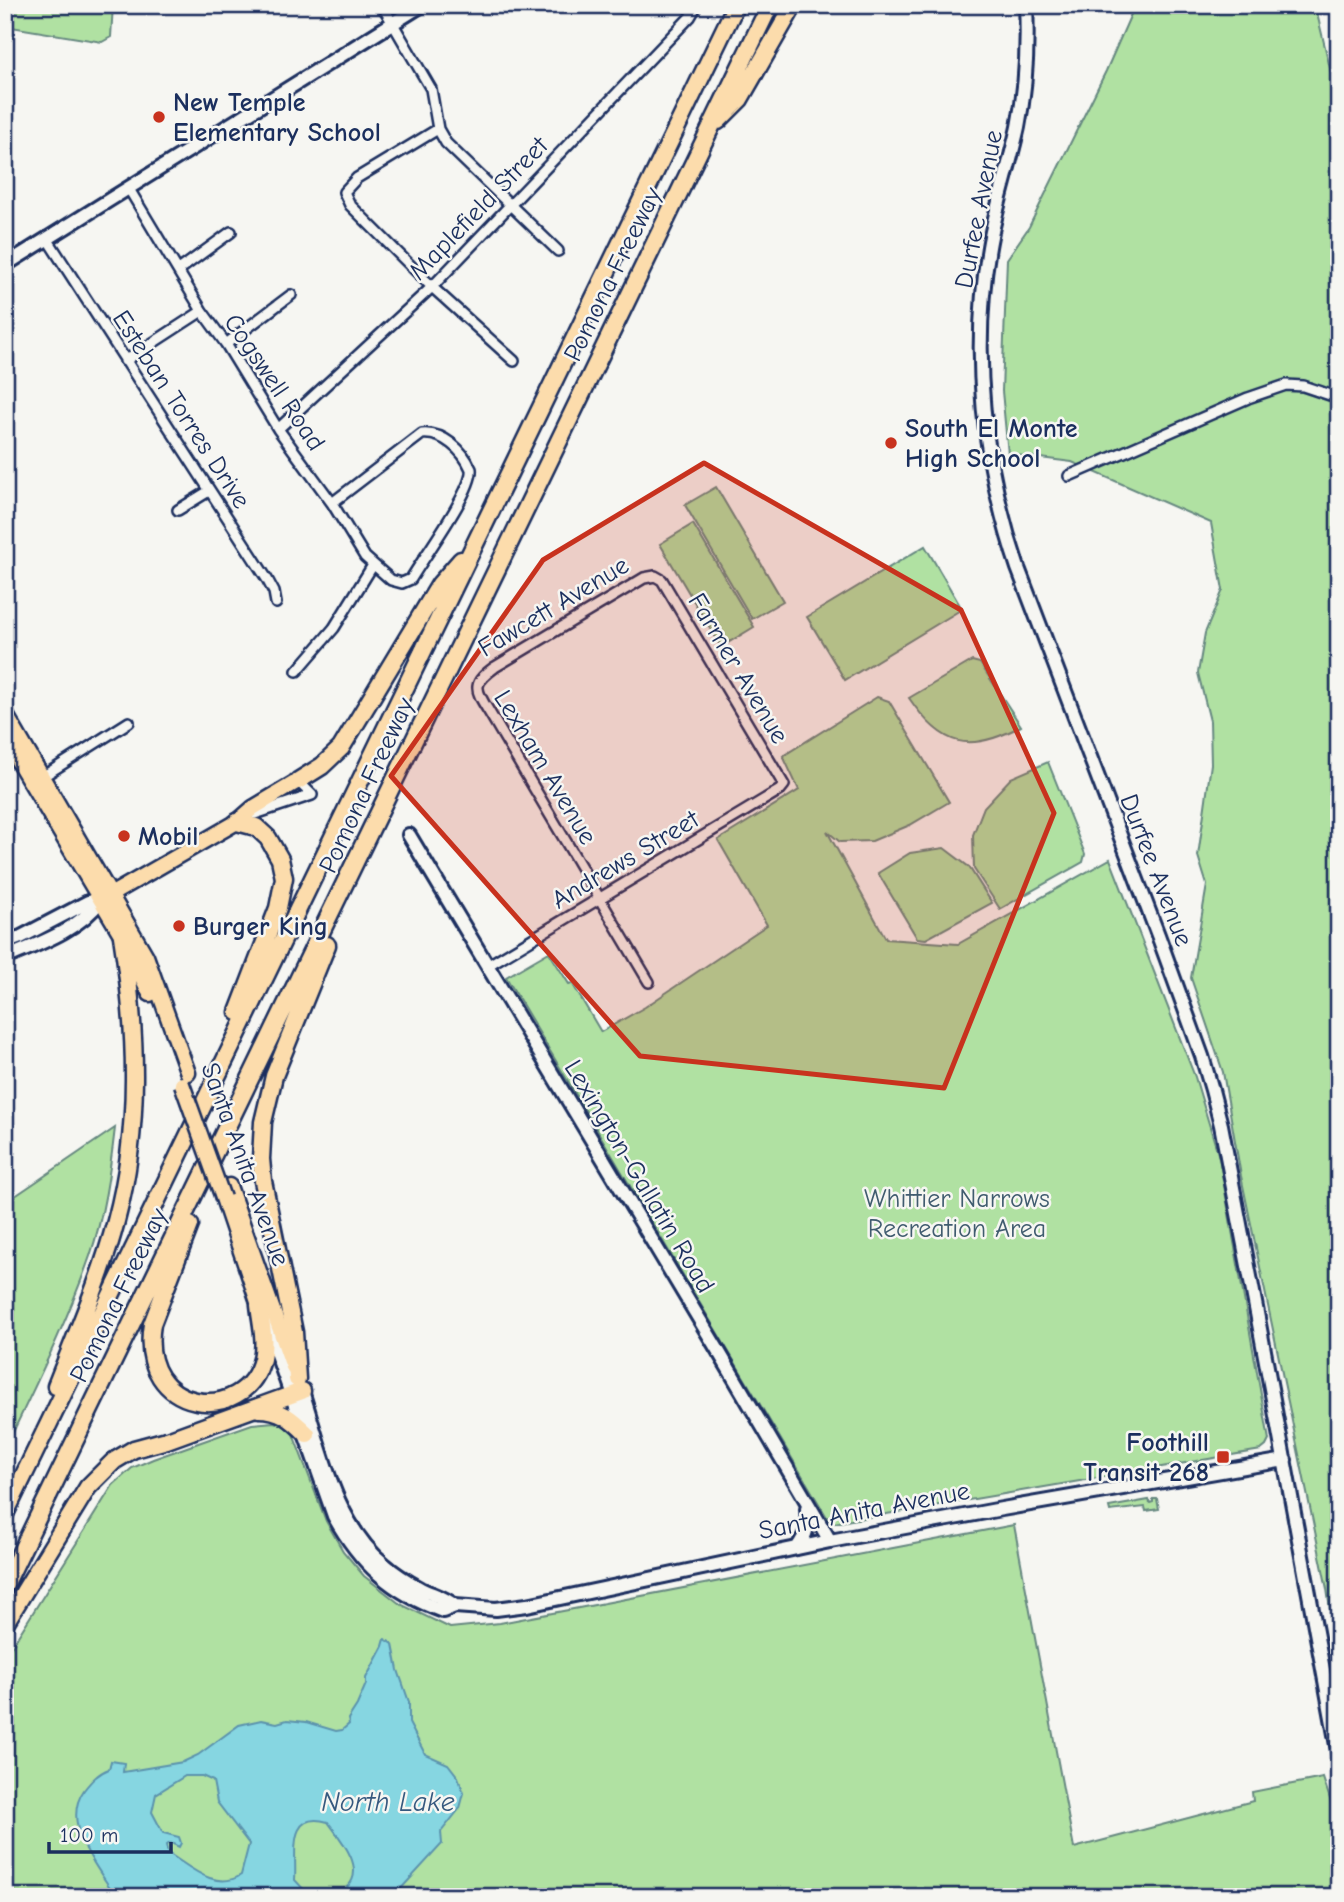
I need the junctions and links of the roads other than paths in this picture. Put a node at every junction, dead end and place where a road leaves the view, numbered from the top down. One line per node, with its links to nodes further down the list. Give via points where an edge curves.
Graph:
1 (382, 5): 9 (street)
2 (422, 5): 9 (main road)
3 (697, 5): 14 (street, Maplefield Street)
4 (724, 5): 10 (highway)
5 (736, 5): 10 (highway, Pomona Freeway)
6 (770, 5): 12 (highway, Pomona Freeway)
7 (794, 5): 12 (highway, via 740,99)
8 (1026, 5): 63 (main road, Durfee Avenue, via 1026,71 1018,128 998,202 984,289 981,359 990,459 1018,568 1202,1056 1223,1133)
9 (393, 24): 11 (street, via 431,89); 13 (main road)
10 (678, 127): 32 (highway, Pomona Freeway)
11 (438, 129): 14 (street, via 446,143); 20 (street, via 357,178 344,192 350,205)
12 (709, 130): 44 (highway, Pomona Freeway)
13 (129, 190): 16 (main road); 19 (street, Cogswell Road)
14 (510, 204): 17 (street); 20 (street, Maplefield Street)
15 (231, 232): 19 (street)
16 (48, 240): 18 (main road); 24 (street, Esteban Torres Drive)
17 (558, 251)
18 (5, 265)
19 (179, 270): 22 (street, Cogswell Road)
20 (432, 287): 25 (street); 27 (street, Maplefield Street)
21 (291, 295): 23 (street)
22 (202, 311): 23 (street, Cogswell Road); 24 (street)
23 (226, 344): 27 (street, Cogswell Road)
24 (125, 361): 29 (street, Esteban Torres Drive)
25 (514, 361)
26 (1339, 398): 28 (street, via 1286,385)
27 (278, 429): 30 (street, Cogswell Road)
28 (1069, 476)
29 (209, 491): 31 (street); 35 (street, Esteban Torres Drive, via 268,579)
30 (332, 503): 33 (street, Cogswell Road); 33 (street, Cogswell Road, via 422,433 439,435 468,463 472,474 460,499 411,579 402,583 391,580)
31 (178, 510)
32 (474, 545): 42 (highway, via 440,584 341,748); 56 (highway, Pomona Freeway)
33 (373, 565): 36 (street, via 334,628)
34 (655, 576): 37 (street, Fawcett Avenue, via 644,578 502,663); 43 (street, Farmer Avenue, via 662,580)
35 (276, 603)
36 (298, 671)
37 (479, 682): 48 (street, Lexham Avenue, via 477,693)
38 (5, 713): 41 (main road, Santa Anita Avenue)
39 (129, 722): 41 (street)
40 (5, 739): 47 (main road, Santa Anita Avenue)
41 (42, 777): 47 (main road, Santa Anita Avenue)
42 (298, 781): 45 (main road)
43 (784, 785): 48 (street, Andrews Street)
44 (386, 803): 57 (highway, Pomona Freeway); 60 (highway, via 286,1043 263,1122 263,1181 294,1332)
45 (237, 822): 47 (main road); 56 (highway, via 256,827 268,838 284,878 278,908)
46 (409, 835): 53 (main road, Lexington-Gallatin Road)
47 (106, 898): 49 (main road, via 90,914); 50 (main road, Santa Anita Avenue); 55 (main road, Santa Anita Avenue, via 146,956)
48 (600, 898): 53 (street, Andrews Street); 54 (street, Lexham Avenue)
49 (70, 919): 51 (main road); 52 (main road, via 51,937)
50 (122, 936): 55 (main road, Santa Anita Avenue); 65 (highway, via 135,1076 119,1208 94,1290)
51 (5, 943)
52 (5, 958)
53 (487, 966): 64 (main road, Lexington-Gallatin Road)
54 (649, 982)
55 (185, 1079): 58 (main road, Santa Anita Avenue, bridge)
56 (203, 1106): 65 (highway, Pomona Freeway)
57 (222, 1137): 59 (highway, via 152,1324 151,1359 163,1384 185,1397 210,1402 235,1396 261,1362 264,1346); 68 (highway, Pomona Freeway)
58 (226, 1192): 59 (main road, Santa Anita Avenue); 60 (main road, Santa Anita Avenue)
59 (259, 1305): 60 (main road, Santa Anita Avenue)
60 (297, 1388): 61 (highway); 62 (main road, Santa Anita Avenue); 69 (main road, Santa Anita Avenue, via 334,1488 366,1548 401,1578)
61 (253, 1409): 62 (highway, via 285,1414); 70 (highway, via 134,1449 105,1468 88,1487)
62 (307, 1434): 69 (main road, Santa Anita Avenue, via 334,1516 362,1558 417,1602 443,1611)
63 (1285, 1460): 66 (main road, Santa Anita Avenue); 71 (main road, Durfee Avenue)
64 (806, 1501): 66 (main road, Lexington-Gallatin Road); 67 (main road, via 809,1524)
65 (5, 1512)
66 (830, 1541): 67 (main road, Santa Anita Avenue)
67 (797, 1548): 69 (main road, Santa Anita Avenue, via 512,1607)
68 (5, 1585)
69 (455, 1606)
70 (5, 1623)
71 (1339, 1756)

